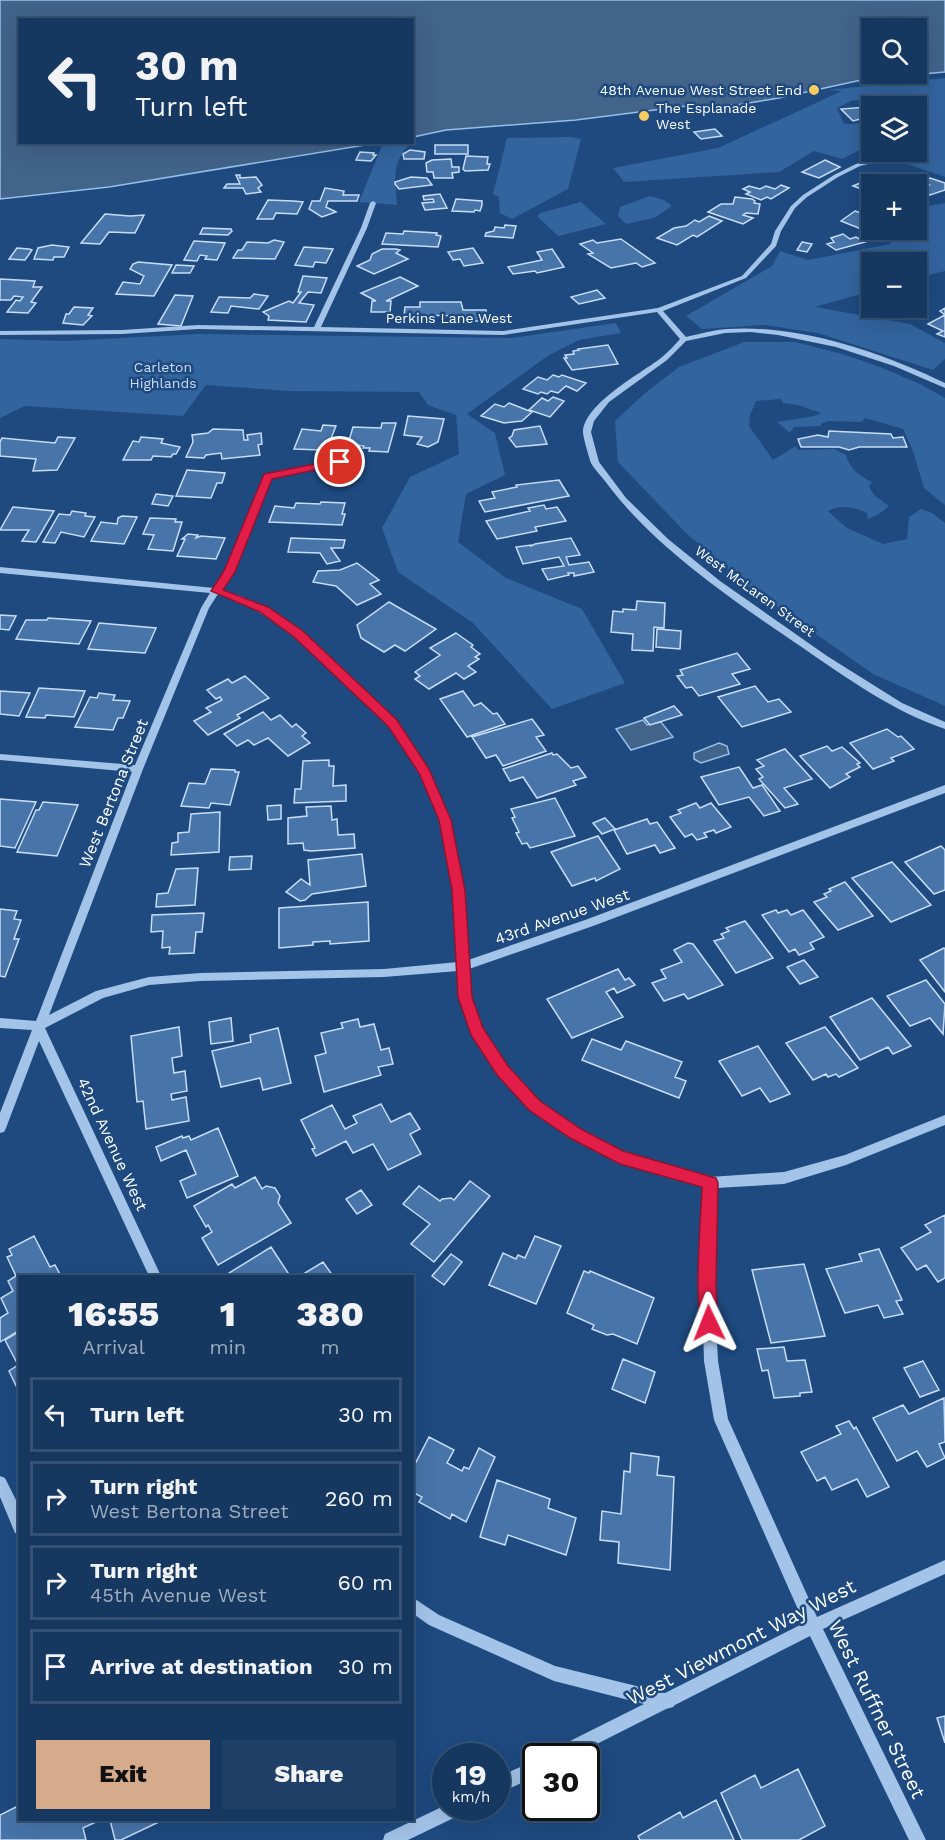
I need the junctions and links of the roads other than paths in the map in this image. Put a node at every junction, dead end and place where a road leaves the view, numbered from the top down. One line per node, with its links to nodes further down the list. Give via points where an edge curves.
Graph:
1 (874, 162): 3 (street, via 836,176 793,207 774,245 744,278)
2 (373, 203): 4 (street)
3 (659, 310): 4 (street, Perkins Lane West, via 503,333); 6 (street)
4 (317, 328): 5 (street, Perkins Lane West)
5 (0, 333)
6 (684, 339): 7 (street, via 726,331 814,339); 11 (street, West McLaren Street, via 596,413 587,431 588,452 630,508 706,575 849,674 901,706)
7 (945, 386)
8 (340, 462): 10 (street, West Bertona Street, via 268,476 230,572)
9 (0, 570): 10 (street)
10 (216, 591): 13 (street, West Bertona Street, via 205,608); 15 (street, via 264,610 298,634 393,723 425,772 445,820 459,890)
11 (945, 726)
12 (0, 757): 13 (street)
13 (138, 769): 17 (street, West Bertona Street)
14 (945, 789): 15 (street, 43rd Avenue West)
15 (464, 966): 17 (street, 43rd Avenue West, via 384,973 149,981 100,994); 20 (street, via 465,997 476,1031 502,1070 534,1106 575,1134 620,1157)
16 (0, 1023): 17 (street)
17 (38, 1026): 19 (street, West Bertona Street); 21 (street, 42nd Avenue West)
18 (945, 1120): 20 (street, via 846,1160 784,1178)
19 (0, 1128)
20 (710, 1183): 26 (street, West Ruffner Street, via 708,1307 711,1361 721,1420)
21 (155, 1275)
22 (0, 1483): 23 (street)
23 (18, 1523)
24 (945, 1567): 26 (street, West Viewmont Way West)
25 (414, 1605): 27 (street, via 434,1620 554,1673)
26 (813, 1626): 27 (street, West Viewmont Way West); 31 (street, West Ruffner Street)
27 (668, 1702): 28 (street, West Viewmont Way West)
28 (584, 1743)
29 (432, 1820): 30 (street)
30 (391, 1840)
31 (918, 1840)

